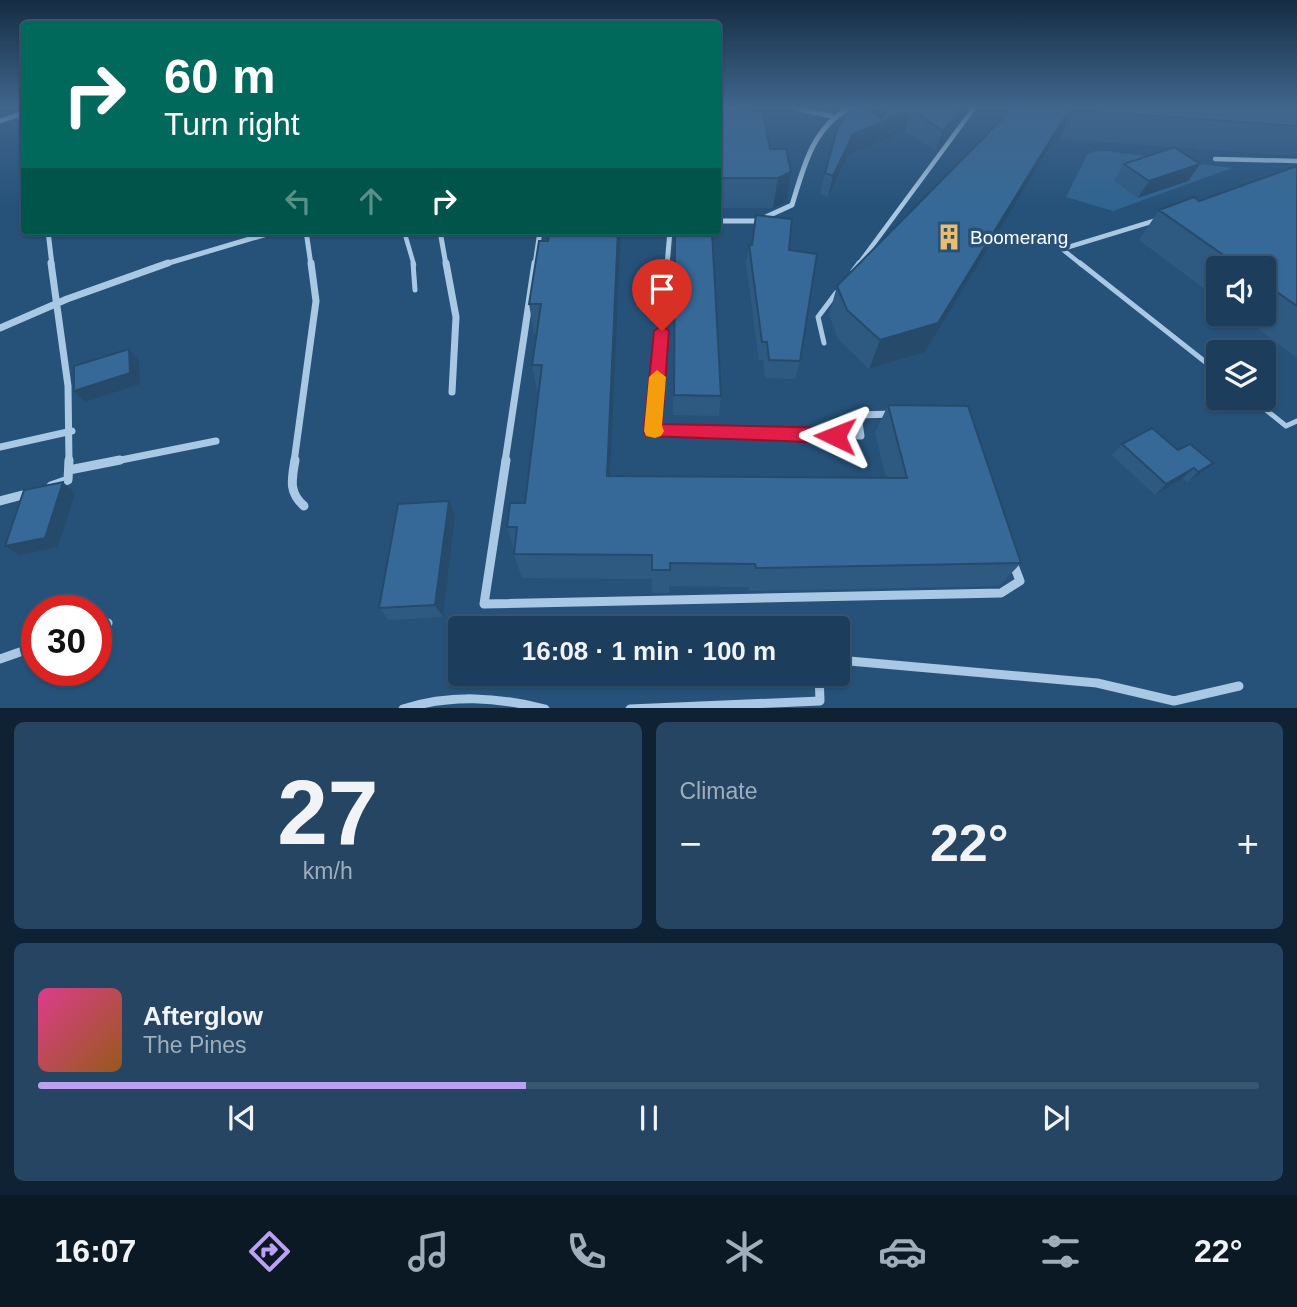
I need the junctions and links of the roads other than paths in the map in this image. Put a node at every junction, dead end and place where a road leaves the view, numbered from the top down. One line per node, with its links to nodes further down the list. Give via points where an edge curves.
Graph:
1 (813, 141): 6 (street, via 792,205 757,222)
2 (949, 141): 14 (lane)
3 (1215, 159): 4 (lane)
4 (1297, 161)
5 (1167, 217): 20 (lane, via 1062,249)
6 (721, 220)
7 (48, 235): 17 (street)
8 (262, 235): 17 (street)
9 (307, 235): 32 (street, via 316,301 291,487)
10 (405, 235): 16 (lane, via 415,270)
11 (441, 235): 21 (street, via 456,317)
12 (539, 235): 33 (street, via 484,604 1001,593 1020,581)
13 (670, 235): 23 (street, via 653,431 861,436 858,415)
14 (851, 273)
15 (843, 284): 19 (lane, via 818,317)
16 (415, 290)
17 (58, 300): 18 (street); 25 (street)
18 (0, 328)
19 (824, 344)
20 (1206, 363)
21 (453, 392)
22 (1266, 410): 24 (lane, via 1286,426)
23 (908, 414)
24 (1297, 421)
25 (72, 431): 27 (street); 28 (street)
26 (216, 441): 28 (street)
27 (0, 447)
28 (69, 470): 29 (street, via 68,480)
29 (47, 488)
30 (36, 492): 31 (street)
31 (0, 501)
32 (304, 506)
33 (1010, 555)
34 (21, 652): 35 (street)
35 (0, 659)
36 (850, 661): 38 (street, via 1097,682 1174,701)
37 (820, 686): 41 (street, via 820,701)
38 (1239, 686)
39 (406, 708): 40 (street, via 465,698 511,699)
40 (542, 708)
41 (654, 708)

